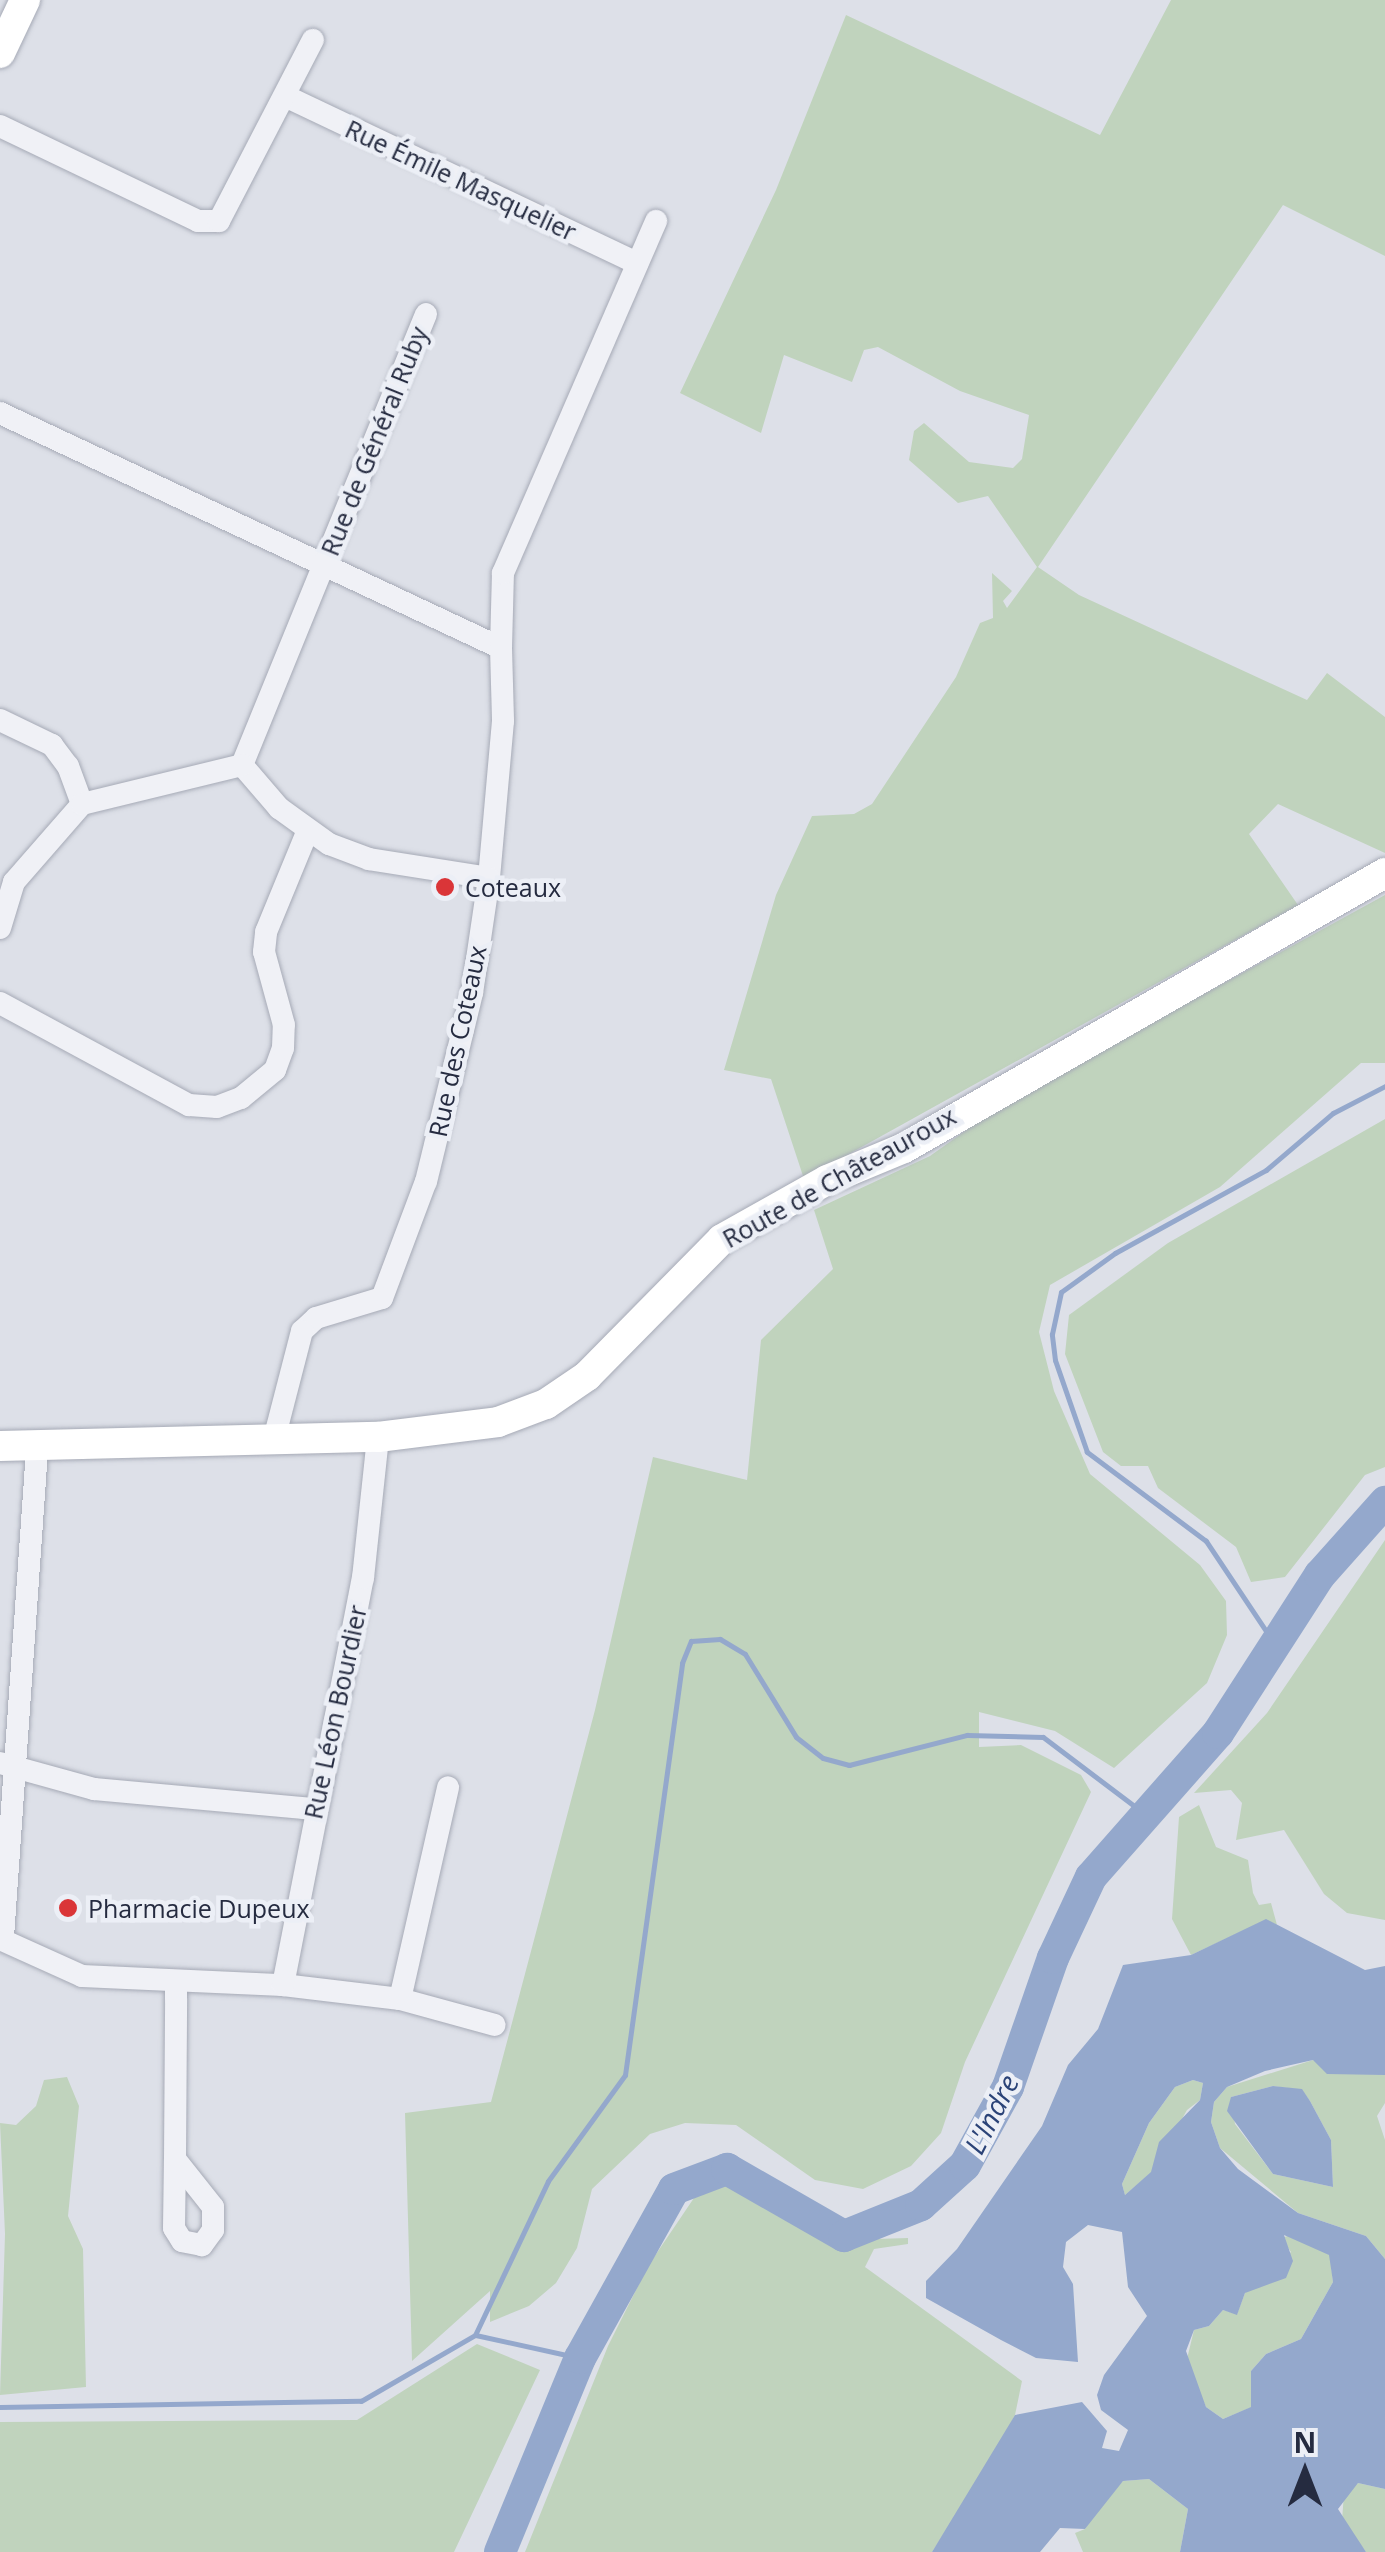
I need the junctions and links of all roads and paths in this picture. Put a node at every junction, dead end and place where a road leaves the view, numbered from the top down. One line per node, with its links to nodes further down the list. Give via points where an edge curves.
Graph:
1 (25, 0): 3 (street)
2 (313, 40): 4 (street)
3 (0, 52)
4 (286, 96): 5 (street, via 229,212 208,223); 7 (street, Rue Émile Masquelier)
5 (0, 126)
6 (656, 221): 7 (street, Rue des Coteaux)
7 (637, 263): 11 (street, Rue des Coteaux, via 502,573)
8 (426, 314): 10 (street, Rue de Général Ruby)
9 (0, 414): 10 (street)
10 (322, 568): 11 (street); 13 (street, Rue de Général Ruby)
11 (501, 648): 17 (street, Rue des Coteaux, via 503,721)
12 (0, 720): 14 (street, via 52,745)
13 (242, 765): 14 (street); 15 (street)
14 (82, 804): 18 (street, via 14,882)
15 (308, 830): 17 (street, via 370,859); 19 (street, via 266,932 264,952 284,1025 282,1048 275,1070 241,1098 189,1105)
16 (1385, 873): 20 (street, Route de Châteauroux, via 904,1148 827,1180 722,1239 587,1376 546,1404 498,1422)
17 (488, 878): 21 (street, Rue des Coteaux, via 467,1012 426,1181 396,1268 382,1298 316,1318 302,1331)
18 (0, 928)
19 (0, 1004)
20 (378, 1437): 21 (street, Route de Châteauroux); 26 (street, Rue Léon Bourdier, via 366,1560)
21 (274, 1439): 22 (street, Route de Châteauroux)
22 (37, 1445): 23 (street, Route de Châteauroux); 24 (street)
23 (0, 1446)
24 (8, 1766): 26 (street, via 108,1791); 27 (street)
25 (448, 1787): 30 (street)
26 (315, 1809): 29 (street, Rue Léon Bourdier)
27 (1, 1938): 28 (street, via 82,1976)
28 (176, 1982): 29 (street); 32 (street)
29 (282, 1986): 30 (street)
30 (400, 1999): 31 (street)
31 (495, 2025)
32 (175, 2159)

